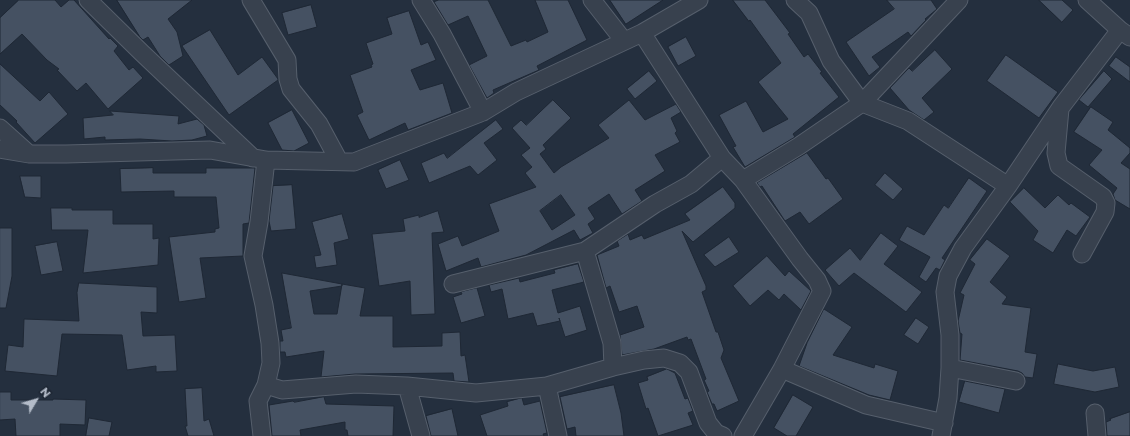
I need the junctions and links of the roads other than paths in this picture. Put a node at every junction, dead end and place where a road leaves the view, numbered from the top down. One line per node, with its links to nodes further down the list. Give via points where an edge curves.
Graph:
1 (88, 0): 21 (street, via 147,58)
2 (251, 0): 22 (street, via 287,60 291,89 319,124)
3 (421, 0): 14 (street)
4 (592, 0): 11 (street)
5 (699, 0): 9 (street)
6 (795, 0): 12 (street, via 809,13 831,61)
7 (959, 0): 12 (street)
8 (1087, 0): 10 (street)
9 (642, 33): 11 (street); 20 (street)
10 (1125, 34): 13 (street)
11 (624, 41): 14 (street, via 516,92)
12 (862, 103): 23 (street); 24 (street, via 908,121)
13 (1060, 107): 16 (street); 18 (street)
14 (483, 112): 22 (street, via 354,162)
15 (0, 128): 19 (street)
16 (1033, 148): 18 (street); 24 (street)
17 (0, 149): 19 (street)
18 (1056, 153): 26 (street, via 1059,166 1103,197 1106,203 1105,212)
19 (29, 154): 21 (street, via 210,150)
20 (722, 158): 23 (street); 25 (street, via 691,184 655,204)
21 (260, 159): 22 (street); 32 (street, via 260,222 253,256 270,343 271,364)
22 (339, 161)
23 (743, 180): 30 (street, via 817,280 822,291)
24 (1008, 186): 29 (street, via 963,248 948,276 944,292 950,335)
25 (585, 251): 27 (street); 28 (street, via 612,343)
26 (1082, 254)
27 (453, 284)
28 (613, 367): 34 (street); 40 (street, via 664,358 680,363 689,372 708,422 716,433)
29 (950, 368): 31 (street); 36 (street)
30 (782, 369): 36 (street, via 866,405); 41 (street)
31 (1016, 381)
32 (266, 385): 33 (street, via 282,390 356,384); 37 (street, via 258,401)
33 (407, 386): 34 (street, via 476,393); 38 (street)
34 (547, 386): 39 (street)
35 (1095, 413): 42 (street)
36 (943, 430)
37 (262, 436)
38 (421, 436)
39 (558, 436)
40 (723, 436)
41 (743, 436)
42 (1098, 436)

